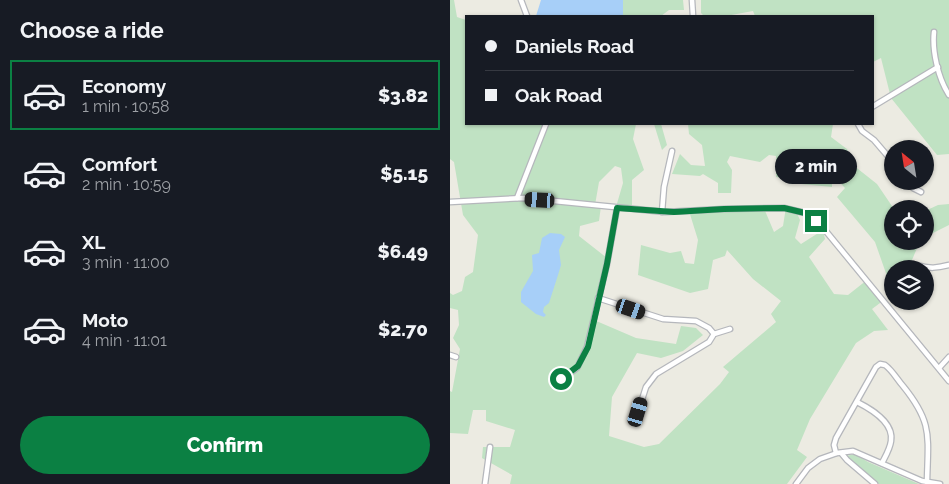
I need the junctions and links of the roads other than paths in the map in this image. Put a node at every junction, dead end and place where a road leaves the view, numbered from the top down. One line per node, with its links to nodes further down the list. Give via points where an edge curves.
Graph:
1 (521, 0): 3 (street)
2 (692, 0): 4 (street)
3 (526, 15)
4 (694, 15)
5 (934, 32): 6 (street)
6 (938, 67): 7 (street); 8 (street)
7 (949, 95)
8 (874, 106)
9 (546, 125): 15 (street)
10 (859, 125): 12 (street)
11 (672, 151): 18 (street)
12 (884, 152)
13 (917, 190): 14 (street)
14 (921, 192)
15 (517, 198): 16 (street); 17 (street)
16 (450, 202)
17 (617, 208): 18 (street); 21 (street)
18 (662, 212): 27 (street, via 784,208 805,213 820,224)
19 (949, 265): 20 (street)
20 (934, 268)
21 (598, 298): 23 (street, via 663,319 696,322); 29 (street, via 588,347 580,364)
22 (730, 329): 23 (street)
23 (714, 334): 31 (street, via 709,342 656,374 646,388)
24 (450, 354): 25 (street)
25 (456, 357)
26 (949, 357): 27 (street)
27 (939, 368): 28 (street)
28 (949, 381)
29 (553, 383)
30 (857, 402): 33 (street, via 836,438); 35 (street, via 879,414 890,433 891,443); 37 (street, via 876,367 880,364 887,366 925,420)
31 (638, 412)
32 (490, 446): 38 (street)
33 (836, 454): 34 (street); 36 (street, via 816,462)
34 (842, 454): 35 (street, via 853,451); 40 (street)
35 (882, 463): 37 (street)
36 (798, 482): 39 (street)
37 (927, 482): 41 (street)
38 (485, 484)
39 (804, 484)
40 (874, 484)
41 (940, 484)

